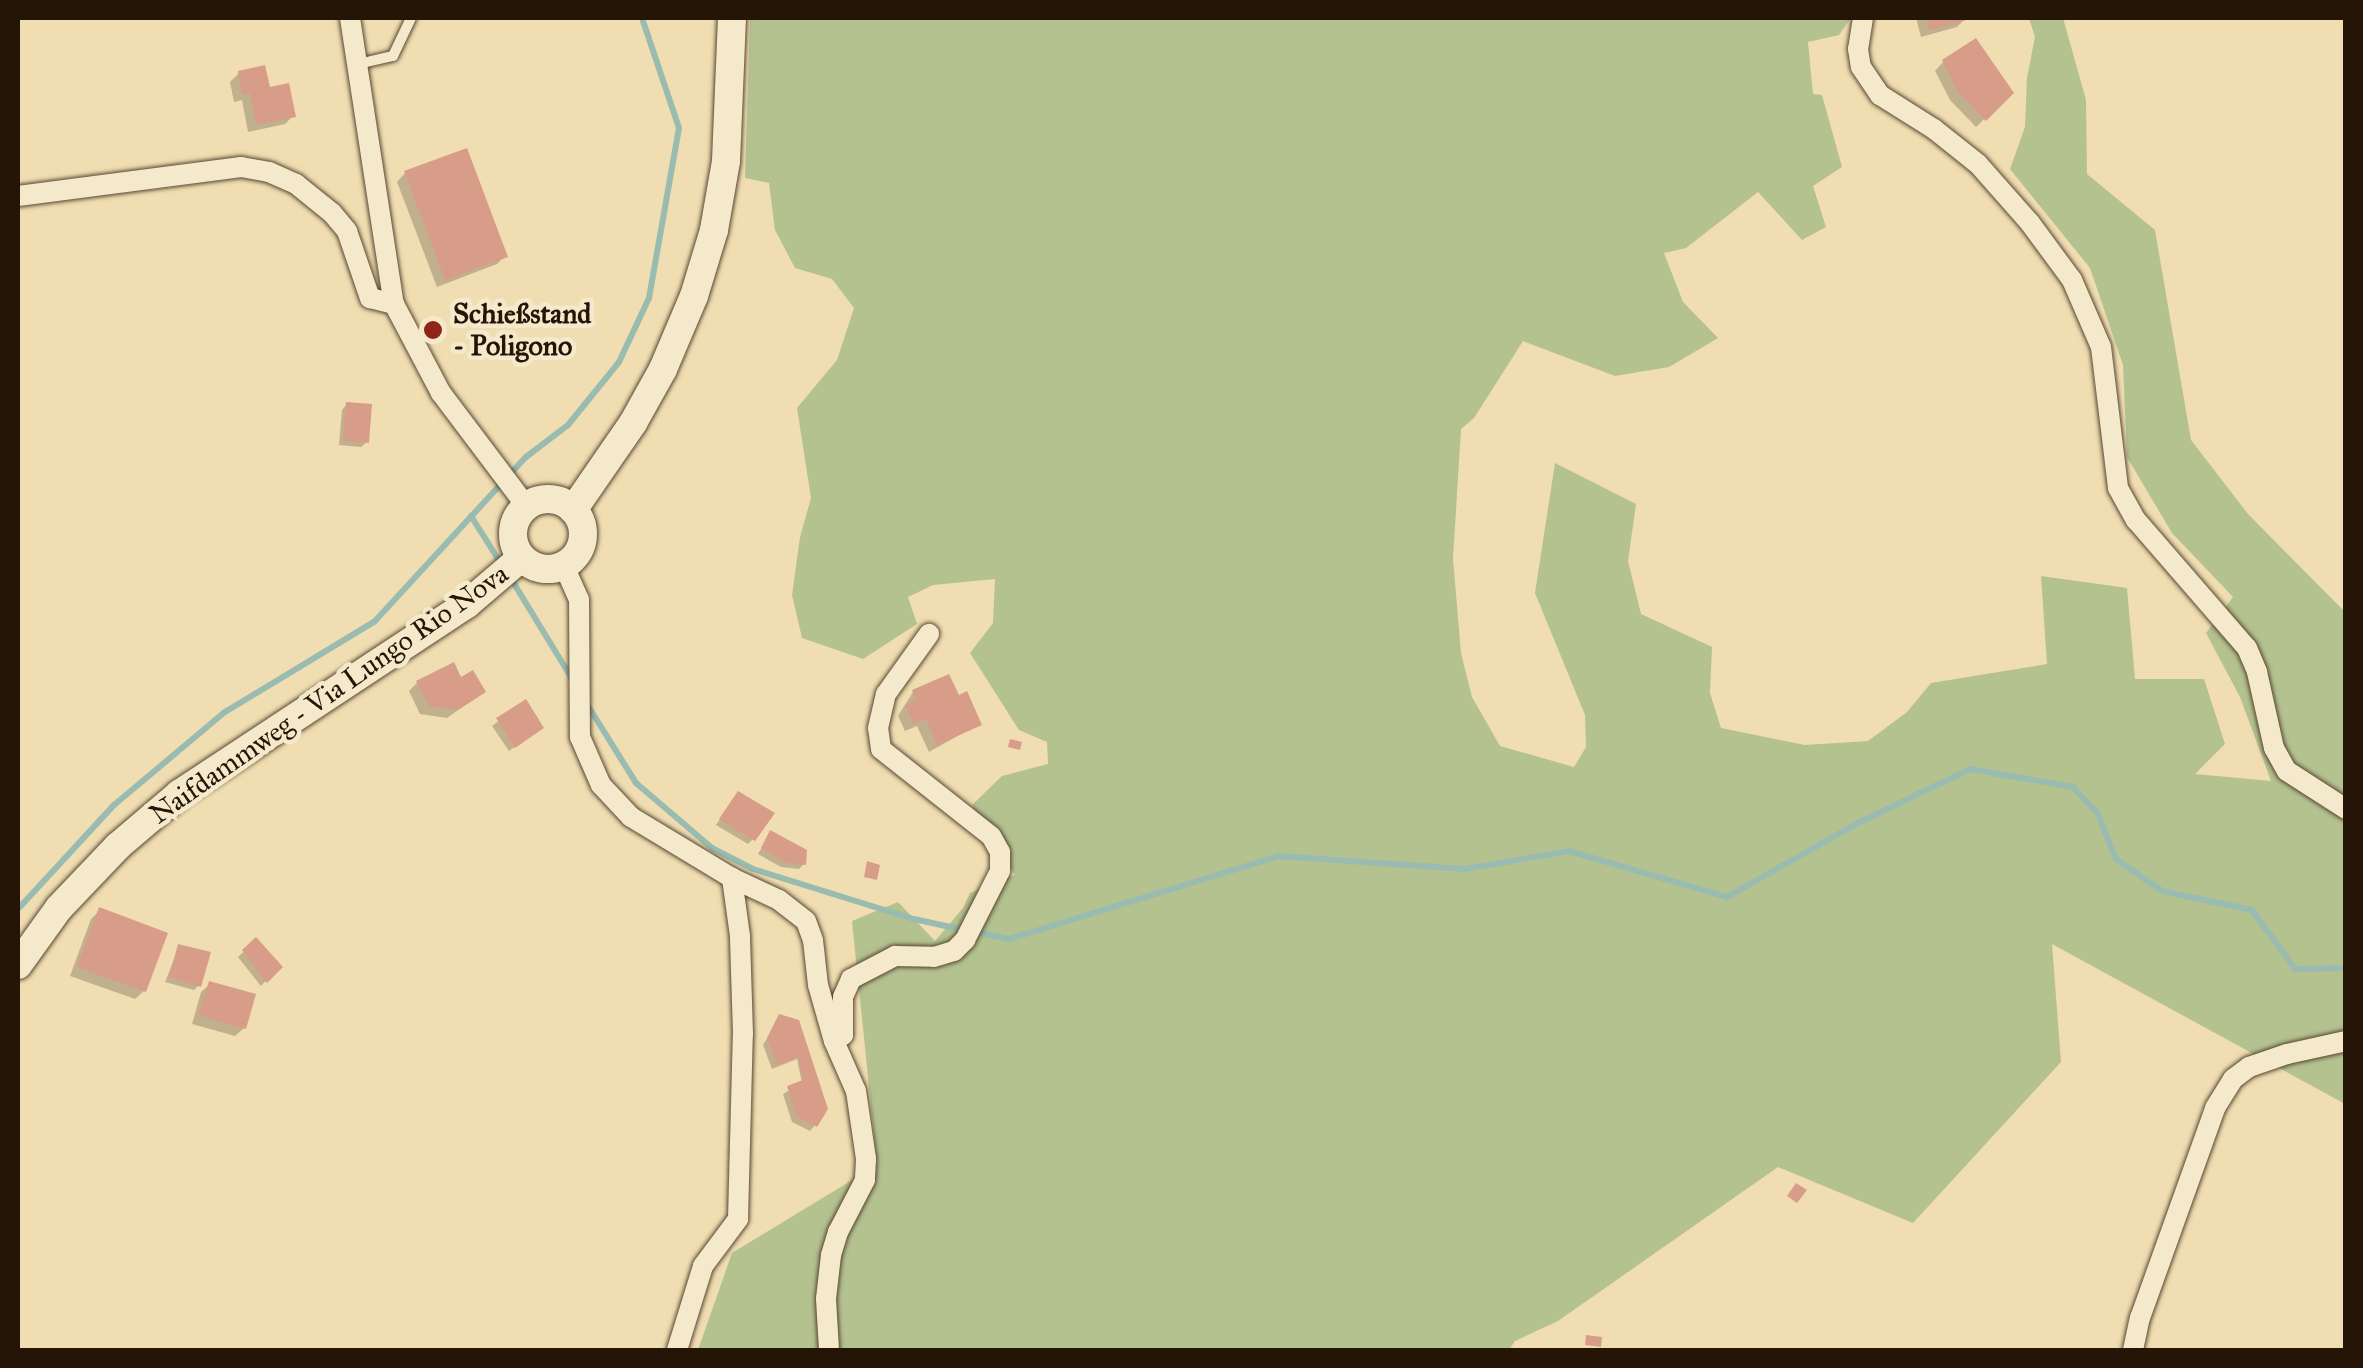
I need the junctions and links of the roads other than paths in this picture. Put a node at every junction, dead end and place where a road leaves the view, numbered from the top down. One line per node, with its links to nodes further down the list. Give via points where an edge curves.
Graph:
1 (350, 18): 5 (street)
2 (411, 18): 5 (lane, via 393,56)
3 (732, 18): 9 (main road, via 726,161 694,296 663,370)
4 (1863, 18): 13 (street, via 1861,67 1880,96 1978,164 2072,280 2101,348 2118,488 2136,520 2246,648 2274,748 2287,771)
5 (358, 64): 7 (street)
6 (18, 196): 7 (street, via 241,168 269,172 332,214 347,231 370,298)
7 (394, 304): 8 (street, via 441,392)
8 (520, 497): 9 (main road); 11 (main road)
9 (573, 510): 10 (main road, via 582,540)
10 (564, 566): 11 (main road); 14 (street, via 579,599 580,737 601,785 631,817)
11 (511, 568): 15 (main road, Naifdammweg - Via Lungo Rio Nova, via 178,794 59,908)
12 (929, 634): 16 (street, via 886,694 881,748 991,836 1000,871 954,950 895,956 851,979 843,997 843,1035)
13 (2346, 809)
14 (732, 878): 16 (street, via 806,922); 18 (street, via 742,1034 738,1219 704,1266)
15 (18, 965)
16 (834, 1041): 19 (street, via 856,1091 866,1180 832,1255)
17 (2346, 1041): 20 (street, via 2286,1054 2232,1079 2215,1108)
18 (677, 1350)
19 (829, 1350)
20 (2133, 1350)

